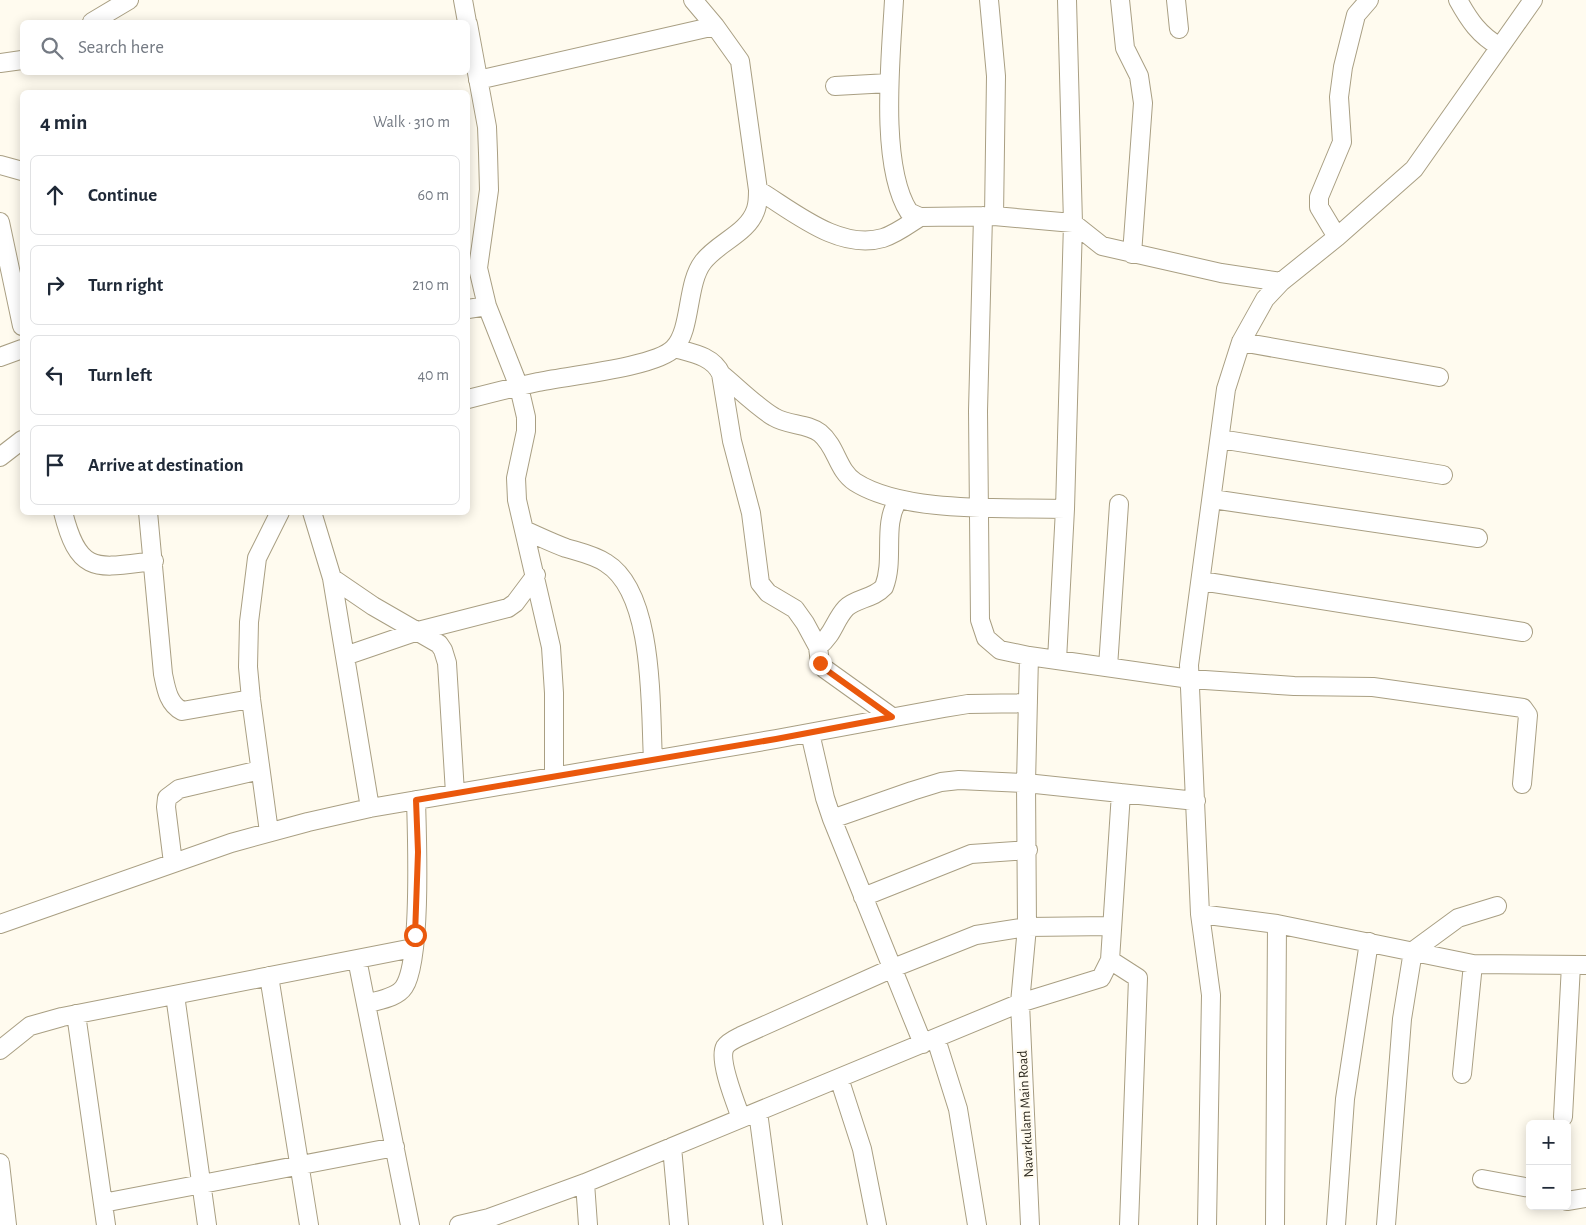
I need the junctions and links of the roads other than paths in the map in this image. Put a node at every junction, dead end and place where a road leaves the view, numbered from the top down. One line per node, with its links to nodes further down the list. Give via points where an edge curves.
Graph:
1 (129, 0): 12 (street)
2 (463, 0): 13 (street)
3 (693, 0): 14 (street)
4 (894, 0): 21 (street)
5 (989, 0): 26 (street, via 996,76)
6 (1067, 0): 28 (street)
7 (1120, 0): 31 (street, via 1124,48 1139,76 1143,103)
8 (1176, 0): 15 (street)
9 (1369, 0): 30 (street, via 1356,15 1342,67 1339,97 1342,142 1319,197 1324,217)
10 (1458, 0): 17 (street, via 1483,38)
11 (1532, 0): 17 (street)
12 (95, 20)
13 (466, 20)
14 (715, 26): 20 (street); 25 (street, via 740,61)
15 (1179, 30)
16 (470, 39): 20 (street)
17 (1500, 47): 30 (street, via 1414,169)
18 (20, 60): 19 (street)
19 (0, 63)
20 (478, 80): 34 (street, via 487,127 489,190 478,268)
21 (889, 83): 22 (street); 27 (street, via 897,186 909,212)
22 (836, 86)
23 (0, 165): 24 (street)
24 (20, 170)
25 (758, 190): 27 (street, via 824,229 859,240 885,238); 38 (street, via 756,209 747,223 701,264 693,282 680,339)
26 (989, 216): 27 (street); 28 (street); 52 (street, via 978,411)
27 (920, 217)
28 (1073, 223): 31 (street, via 1102,246); 53 (street)
29 (1, 229): 33 (street)
30 (1337, 237): 32 (street)
31 (1132, 254): 32 (street)
32 (1281, 282): 37 (street, via 1265,299)
33 (7, 284): 36 (street)
34 (487, 306): 35 (street); 43 (street)
35 (470, 309)
36 (20, 320)
37 (1241, 342): 42 (street); 45 (street, via 1226,389)
38 (674, 348): 41 (street, via 709,360); 43 (street, via 626,366)
39 (20, 350): 40 (street)
40 (0, 357)
41 (721, 374): 50 (street, via 774,417 820,433 833,446 839,463 856,482); 66 (street, via 732,440 751,513 760,582 768,593 795,610)
42 (1440, 377)
43 (519, 387): 44 (street); 58 (street, via 526,431 516,478 516,500)
44 (470, 399)
45 (1220, 439): 48 (street); 49 (street)
46 (20, 442): 47 (street)
47 (0, 457)
48 (1442, 475)
49 (1212, 499): 59 (street); 63 (street)
50 (898, 500): 52 (street); 66 (street, via 892,510 889,566 884,587 873,596 847,607 828,639)
51 (1119, 504): 70 (street)
52 (979, 507): 53 (street); 68 (street, via 980,620 986,638 1000,650)
53 (1065, 509): 69 (street)
54 (64, 515): 60 (street, via 81,557 103,567)
55 (148, 515): 60 (street)
56 (278, 515): 72 (street, via 256,558 249,622)
57 (313, 515): 62 (street)
58 (524, 530): 61 (street); 76 (street, via 606,563 630,590 646,644)
59 (1478, 538)
60 (154, 562): 72 (street, via 163,674 168,696 175,707 190,711)
61 (536, 574): 64 (street, via 508,608); 78 (street, via 554,667)
62 (332, 578): 64 (street); 67 (street)
63 (1201, 581): 65 (street); 71 (street)
64 (418, 631): 67 (street); 81 (street, via 439,644 447,663)
65 (1524, 632)
66 (818, 647): 74 (street, via 820,663 825,669)
67 (345, 656): 85 (street)
68 (1029, 656): 69 (street); 73 (street, Navarkulam Main Road)
69 (1057, 660): 70 (street)
70 (1108, 667): 71 (street)
71 (1190, 679): 80 (street, via 1373,687 1522,708 1528,715); 84 (street)
72 (251, 699): 77 (street)
73 (1028, 703): 74 (street, via 968,704); 79 (street, Navarkulam Main Road)
74 (892, 717): 75 (street)
75 (810, 733): 76 (street); 86 (street)
76 (653, 760): 78 (street)
77 (260, 770): 87 (street); 89 (street, via 179,789 168,798 166,807)
78 (554, 778): 81 (street)
79 (1026, 783): 82 (street); 86 (street, via 941,782); 88 (street, Navarkulam Main Road)
80 (1522, 784)
81 (455, 793): 83 (street)
82 (1121, 793): 84 (street); 95 (street)
83 (416, 800): 85 (street); 98 (street, via 418,852)
84 (1196, 801): 92 (street)
85 (370, 808): 87 (street)
86 (832, 819): 90 (street)
87 (269, 832): 89 (street)
88 (1028, 850): 90 (street, via 971,854); 96 (street, Navarkulam Main Road)
89 (173, 863): 93 (street)
90 (863, 897): 104 (street)
91 (1497, 906): 99 (street, via 1458,918)
92 (1200, 914): 94 (street); 142 (street, via 1211,995)
93 (0, 924)
94 (1277, 924): 97 (street); 143 (street)
95 (1112, 926): 96 (street); 101 (street)
96 (1027, 927): 104 (street, via 968,937); 107 (street, Navarkulam Main Road)
97 (1369, 942): 99 (street); 144 (street, via 1346,1099)
98 (413, 948): 100 (street); 108 (street, via 409,978 404,988 398,994)
99 (1413, 952): 102 (street); 145 (street, via 1402,1019)
100 (357, 959): 105 (street); 108 (street)
101 (1110, 960): 107 (street, via 1101,978); 141 (street, via 1138,978)
102 (1473, 964): 103 (street); 112 (street)
103 (1578, 965): 115 (street)
104 (893, 968): 110 (street); 116 (street, via 726,1044 724,1064)
105 (269, 976): 106 (street); 120 (street)
106 (175, 995): 109 (street); 123 (street)
107 (1020, 1003): 110 (street); 140 (street, Navarkulam Main Road)
108 (366, 1004): 117 (street)
109 (76, 1014): 111 (street, via 30,1026); 127 (street)
110 (930, 1042): 113 (street); 139 (street, via 958,1109)
111 (0, 1050)
112 (1462, 1074)
113 (839, 1078): 114 (street); 138 (street, via 862,1149)
114 (758, 1112): 116 (street); 137 (street)
115 (1563, 1117)
116 (741, 1118): 118 (street)
117 (395, 1147): 120 (street); 133 (street)
118 (672, 1147): 122 (street); 136 (street)
119 (0, 1163): 129 (street)
120 (299, 1165): 123 (street); 132 (street)
121 (1482, 1179): 124 (street)
122 (585, 1182): 128 (street); 135 (street)
123 (202, 1185): 127 (street); 131 (street)
124 (1526, 1187)
125 (1586, 1198): 126 (street)
126 (1571, 1200)
127 (103, 1203): 130 (street)
128 (489, 1222): 134 (street)
129 (7, 1225)
130 (106, 1225)
131 (207, 1225)
132 (309, 1225)
133 (410, 1225)
134 (459, 1225)
135 (588, 1225)
136 (679, 1225)
137 (773, 1225)
138 (877, 1225)
139 (978, 1225)
140 (1030, 1225)
141 (1129, 1225)
142 (1207, 1225)
143 (1275, 1225)
144 (1336, 1225)
145 (1386, 1225)

